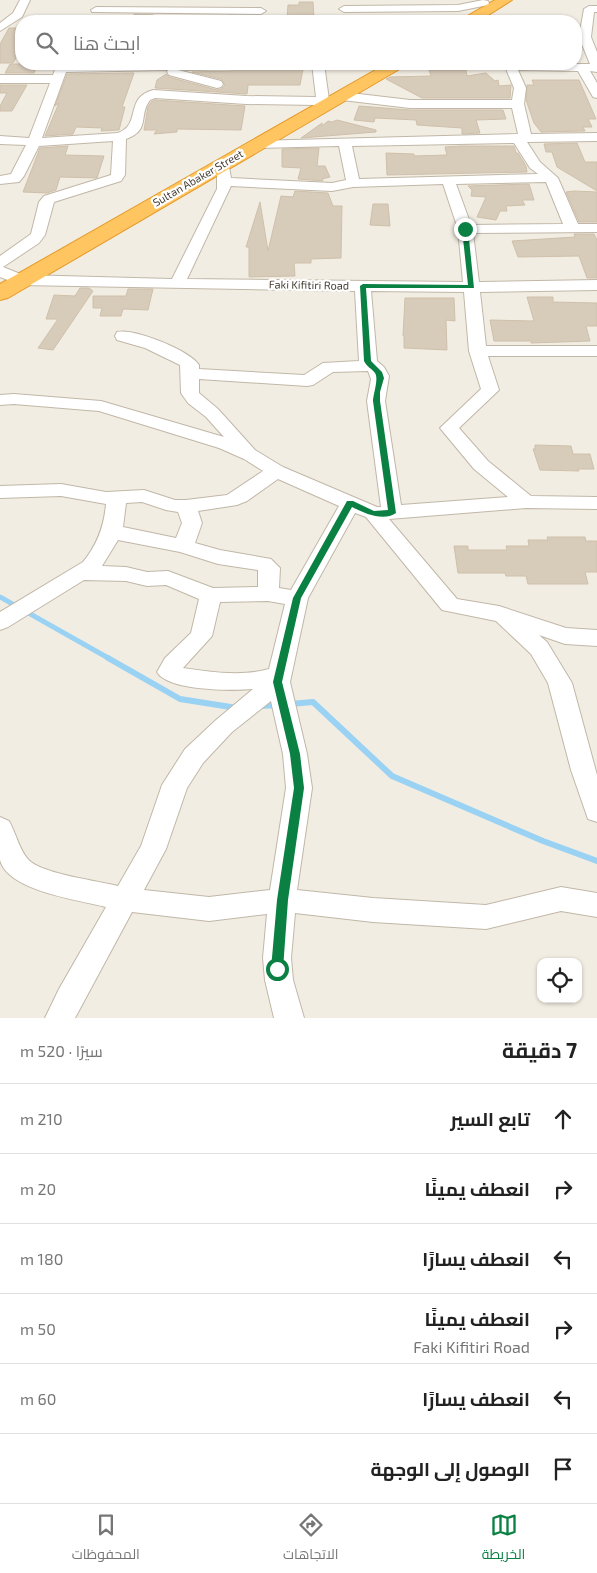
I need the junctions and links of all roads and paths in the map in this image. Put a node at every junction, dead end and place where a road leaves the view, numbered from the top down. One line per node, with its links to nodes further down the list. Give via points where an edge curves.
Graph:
1 (25, 0): 10 (street)
2 (505, 0): 7 (highway)
3 (419, 4): 6 (street); 7 (street, via 463,8)
4 (98, 5): 5 (street)
5 (183, 5): 9 (street)
6 (343, 5)
7 (486, 5): 11 (highway)
8 (589, 7): 16 (street)
9 (261, 11)
10 (18, 15)
11 (475, 15)
12 (15, 17): 13 (street)
13 (0, 28)
14 (0, 33): 15 (street)
15 (14, 33)
16 (586, 37): 18 (street)
17 (582, 67): 18 (street); 27 (street)
18 (597, 67)
19 (60, 70): 26 (street); 36 (street)
20 (168, 70): 25 (street, via 188,78)
21 (190, 70): 25 (street)
22 (319, 70): 30 (street)
23 (386, 70): 28 (highway, Sultan Abaker Street)
24 (512, 70): 31 (street, via 521,93)
25 (228, 74): 29 (street, via 211,86)
26 (0, 78)
27 (597, 94)
28 (342, 96): 30 (highway, Sultan Abaker Street); 31 (street, via 410,104)
29 (213, 98): 30 (street); 32 (street, via 168,93 146,96 142,100 135,131)
30 (323, 104): 38 (highway, Sultan Abaker Street)
31 (518, 104): 34 (street)
32 (120, 137): 36 (street); 48 (street, via 116,178 49,199 38,235)
33 (597, 137): 34 (street)
34 (522, 138): 37 (street); 40 (street, via 535,165)
35 (0, 140): 36 (street)
36 (34, 142): 41 (street, via 17,176)
37 (345, 142): 38 (street); 44 (street)
38 (257, 144): 39 (highway, Sultan Abaker Street)
39 (224, 163): 43 (street); 50 (highway, Sultan Abaker Street)
40 (551, 178): 42 (street); 45 (street)
41 (0, 180)
42 (448, 180): 44 (street); 47 (street)
43 (226, 182): 44 (street, via 325,187); 51 (street)
44 (353, 183)
45 (572, 228): 46 (street); 47 (street)
46 (597, 228)
47 (465, 229): 54 (street)
48 (0, 263)
49 (0, 271): 50 (street)
50 (20, 280): 51 (street, Faki Kifitiri Road); 55 (highway, Sultan Abaker Street)
51 (177, 284): 53 (street, Faki Kifitiri Road)
52 (597, 285): 54 (street, Faki Kifitiri Road)
53 (363, 286): 54 (street, Faki Kifitiri Road); 59 (street)
54 (472, 287): 58 (street)
55 (0, 293)
56 (123, 336): 60 (street, via 151,344 186,361)
57 (597, 351): 58 (street)
58 (478, 352): 66 (street, via 490,390 449,428 482,465)
59 (370, 366): 60 (street, via 329,367 312,380 303,382); 70 (street, via 380,378 376,401)
60 (190, 374): 62 (street, via 190,392 194,399 212,413)
61 (0, 400): 62 (street, via 101,406 226,444)
62 (251, 455): 63 (street)
63 (276, 471): 67 (street); 69 (street, via 235,499)
64 (1, 496): 65 (street, via 61,490)
65 (116, 498): 69 (street, via 144,496 173,506); 71 (street)
66 (526, 502): 68 (street); 70 (street)
67 (350, 503): 70 (street); 76 (street)
68 (597, 503)
69 (186, 506): 72 (street, via 192,523)
70 (382, 513): 77 (street, via 450,605)
71 (112, 532): 72 (street); 73 (street, via 97,559)
72 (183, 546): 74 (street, via 218,557 264,564 269,568)
73 (80, 573): 75 (street, via 168,578); 78 (street)
74 (268, 594): 75 (street); 76 (street)
75 (211, 595): 80 (street, via 201,636 169,672 178,676 236,682)
76 (297, 598): 80 (street)
77 (499, 614): 79 (street, via 566,636); 81 (street, via 539,648 560,683)
78 (0, 622)
79 (597, 638)
80 (278, 678): 83 (street, via 194,756 175,785 159,837); 84 (street, via 299,788)
81 (597, 812)
82 (0, 828): 83 (street, via 12,858 22,870 53,883)
83 (124, 899): 84 (street, via 209,909); 86 (street)
84 (282, 900): 85 (street, via 486,917 562,899); 87 (street, via 277,969)
85 (597, 905)
86 (60, 1018)
87 (289, 1018)

